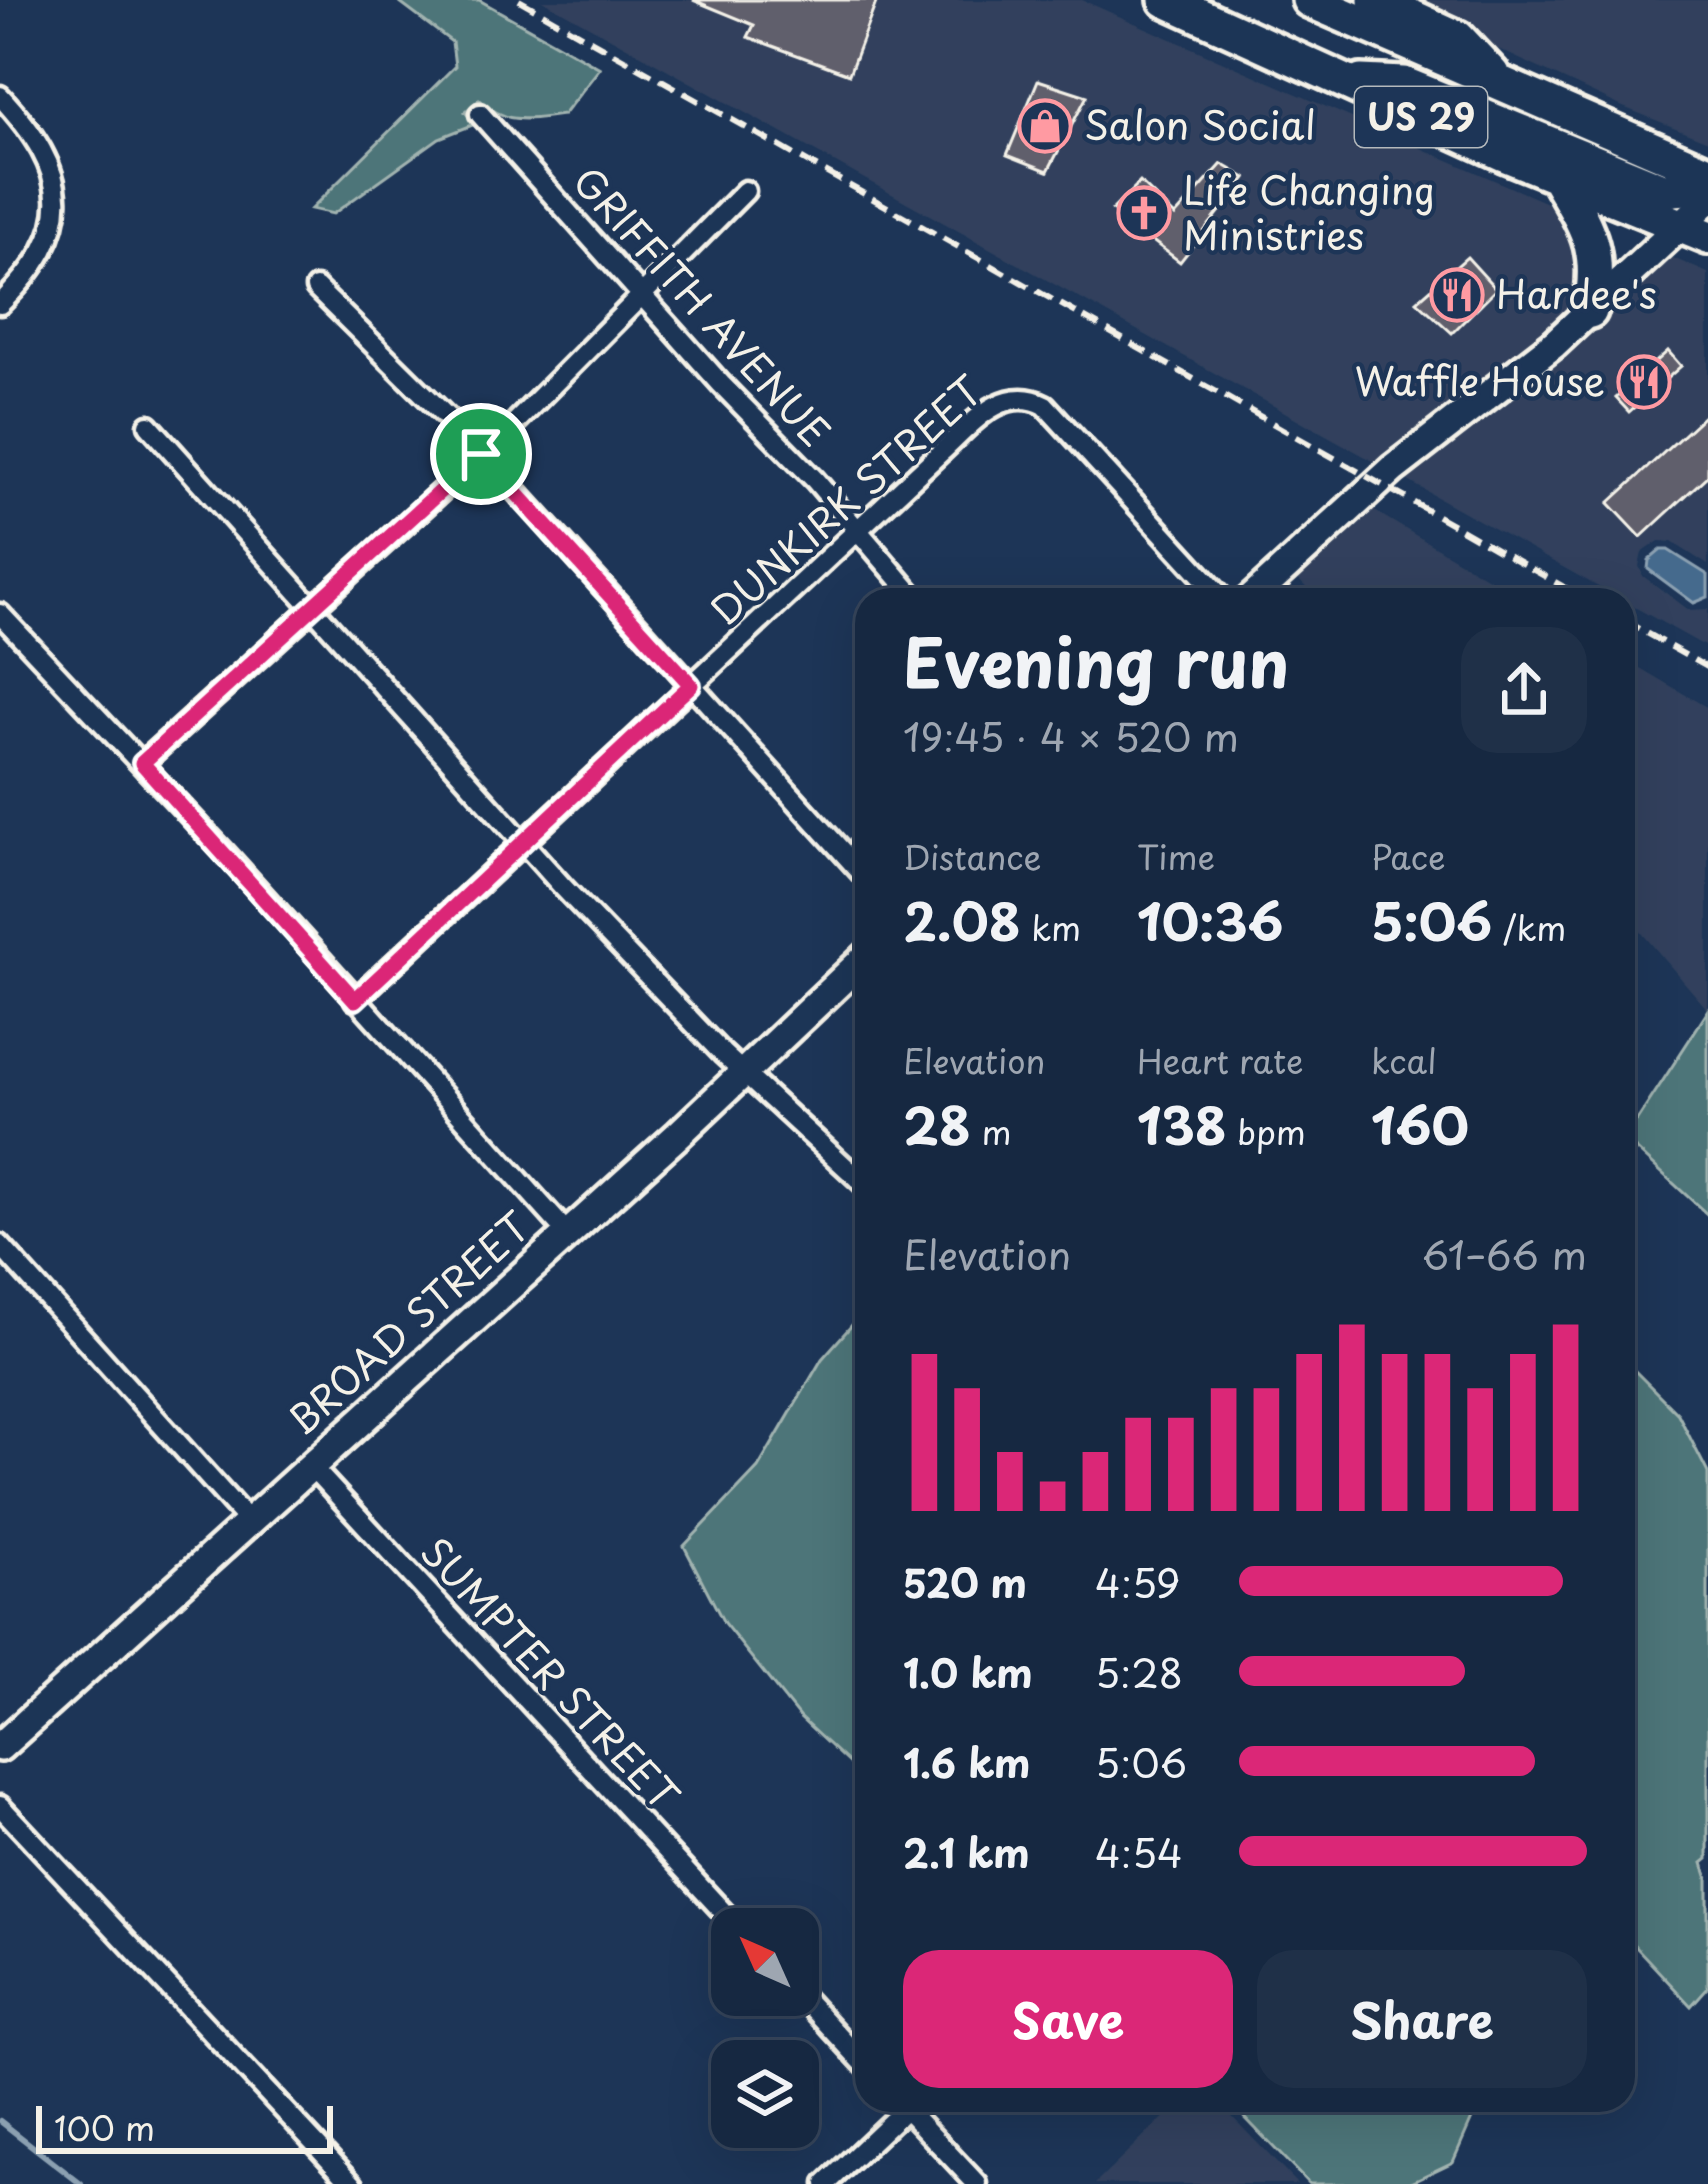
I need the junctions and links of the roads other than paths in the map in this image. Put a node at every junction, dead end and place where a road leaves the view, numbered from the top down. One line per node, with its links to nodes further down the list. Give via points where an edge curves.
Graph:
1 (1166, 0): 4 (highway, US 29)
2 (1310, 0): 5 (highway, US 29)
3 (1375, 0): 5 (highway, via 1458,38)
4 (1342, 81): 9 (highway, US 29); 10 (highway, via 1404,84 1663,190)
5 (1502, 84): 8 (highway, US 29)
6 (0, 96): 16 (street, via 47,156 57,200 49,241)
7 (480, 114): 15 (street, GRIFFITH AVENUE)
8 (1708, 173)
9 (1556, 176): 13 (highway, US 29); 17 (highway, via 1592,237)
10 (1708, 186)
11 (745, 191): 15 (street)
12 (1708, 200): 13 (street)
13 (1699, 227): 17 (street)
14 (316, 288): 19 (street)
15 (645, 295): 19 (street); 20 (street, GRIFFITH AVENUE)
16 (0, 304)
17 (1590, 311): 23 (street, via 1393,469)
18 (149, 425): 24 (street)
19 (481, 454): 24 (street); 26 (street)
20 (859, 532): 21 (street, GRIFFITH AVENUE); 22 (street, DUNKIRK STREET, via 984,413 1016,397 1045,405); 26 (street, DUNKIRK STREET)
21 (907, 588)
22 (1213, 588)
23 (1263, 588)
24 (313, 609): 27 (street); 28 (street)
25 (0, 614): 27 (street)
26 (691, 685): 28 (street, DUNKIRK STREET); 29 (street)
27 (142, 763): 31 (street)
28 (524, 842): 31 (street, DUNKIRK STREET); 32 (street)
29 (855, 866)
30 (855, 967): 32 (street, BROAD STREET)
31 (355, 1000): 34 (street)
32 (744, 1073): 33 (street); 34 (street, BROAD STREET)
33 (855, 1176)
34 (568, 1234): 36 (street, BROAD STREET)
35 (0, 1245): 37 (street)
36 (310, 1465): 37 (street, BROAD STREET); 40 (street, SUMPTER STREET)
37 (248, 1521): 38 (street, BROAD STREET)
38 (0, 1747)
39 (0, 1806): 45 (street)
40 (721, 1908)
41 (819, 2015): 42 (street)
42 (855, 2054)
43 (894, 2112): 46 (street)
44 (909, 2112): 47 (street)
45 (353, 2184)
46 (826, 2184)
47 (976, 2184)

